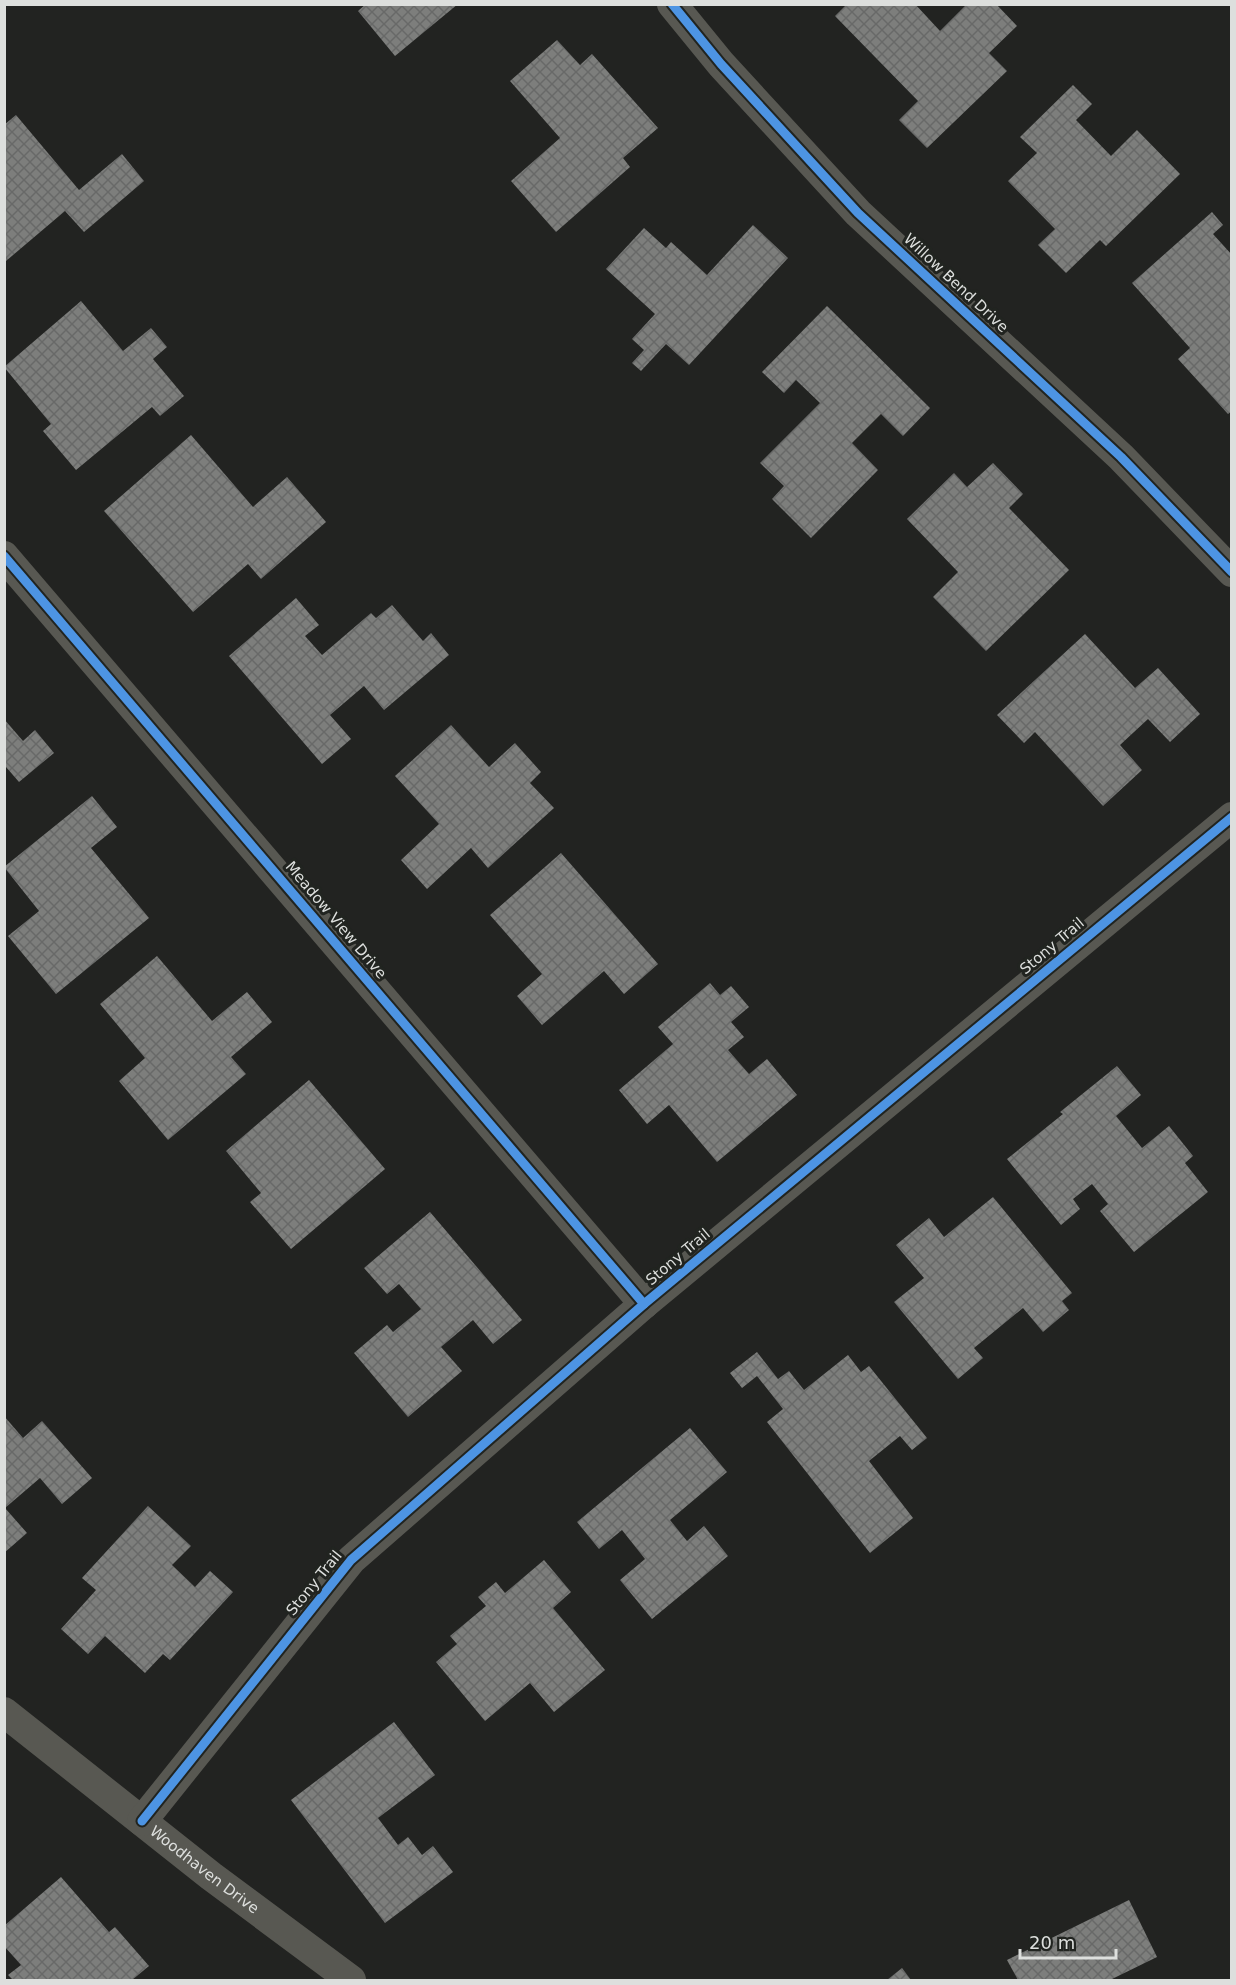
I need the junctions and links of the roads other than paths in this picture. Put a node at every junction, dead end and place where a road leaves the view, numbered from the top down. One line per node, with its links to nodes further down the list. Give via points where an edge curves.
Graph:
1 (672, 4): 3 (street, Willow Bend Drive, via 721,64 858,213 1121,457)
2 (4, 556): 5 (street, Meadow View Drive)
3 (1232, 572)
4 (1232, 817): 5 (street, Stony Trail)
5 (644, 1304): 7 (street, Stony Trail, via 351,1560)
6 (4, 1712): 7 (street, Woodhaven Drive)
7 (142, 1821): 8 (street, Woodhaven Drive)
8 (351, 1980)

